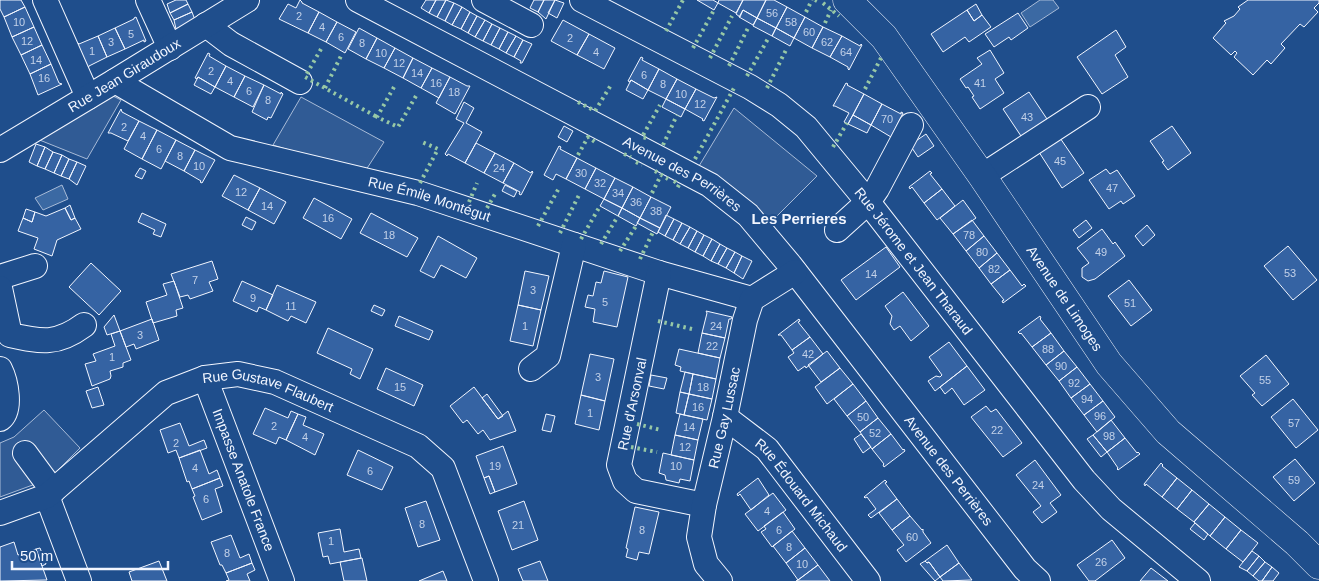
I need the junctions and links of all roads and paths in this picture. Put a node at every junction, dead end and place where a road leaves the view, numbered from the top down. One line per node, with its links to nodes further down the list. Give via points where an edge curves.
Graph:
1 (44, 0): 13 (street)
2 (148, 0): 10 (street)
3 (247, 0): 8 (street, Rue Jean Giraudoux)
4 (358, 0): 22 (street, Avenue des Perrières, via 710,185 748,215)
5 (484, 0): 9 (street)
6 (582, 0): 18 (street, Rue Jérome et Jean Tharaud, via 750,87 778,105 806,127)
7 (846, 0): 17 (main road, Avenue de Limoges, via 884,37)
8 (213, 14): 10 (street, Rue Jean Giraudoux); 12 (street, via 230,44)
9 (531, 26)
10 (170, 48): 11 (street, Rue Jean Giraudoux)
11 (116, 81): 13 (street, Rue Jean Giraudoux); 20 (street, Rue Émile Montégut, via 230,148 418,193)
12 (300, 82)
13 (88, 97): 16 (street, Rue Jean Giraudoux)
14 (1088, 107): 17 (street)
15 (911, 125): 18 (street)
16 (2, 143)
17 (982, 176): 37 (main road, Avenue de Limoges, via 1109,364 1168,432)
18 (868, 202): 19 (street); 44 (street, Rue Jérome et Jean Tharaud, via 1084,480 1111,509)
19 (837, 230)
20 (574, 245): 23 (street, Rue Émile Montégut); 29 (street, via 548,356)
21 (35, 266): 24 (street)
22 (796, 272): 25 (street); 43 (street, Avenue des Perrières, via 1025,569)
23 (659, 273): 25 (street, Rue Émile Montégut); 35 (street, Rue d'Arsonval, via 619,465 625,482 636,491)
24 (0, 277)
25 (752, 299): 31 (street, Rue Gay Lussac)
26 (1, 301): 27 (street, via 10,335 57,340)
27 (84, 325)
28 (0, 369): 32 (street, via 8,405)
29 (531, 369)
30 (204, 378): 34 (street, Rue Gustave Flaubert, via 166,393); 39 (street, Impasse Anatole France); 40 (street, Rue Gustave Flaubert, via 238,374 275,382 418,446 443,468)
31 (725, 417): 35 (street, Rue Gay Lussac); 42 (street, Rue Édouard Michaud, via 767,449)
32 (0, 419)
33 (25, 453): 34 (street)
34 (50, 494): 36 (street, Rue Gustave Flaubert); 38 (street)
35 (704, 505): 41 (street, Rue Gay Lussac, via 699,537 706,564)
36 (0, 513)
37 (1319, 565)
38 (79, 581)
39 (282, 581)
40 (486, 581)
41 (720, 581)
42 (868, 581)
43 (1038, 581)
44 (1198, 581)

